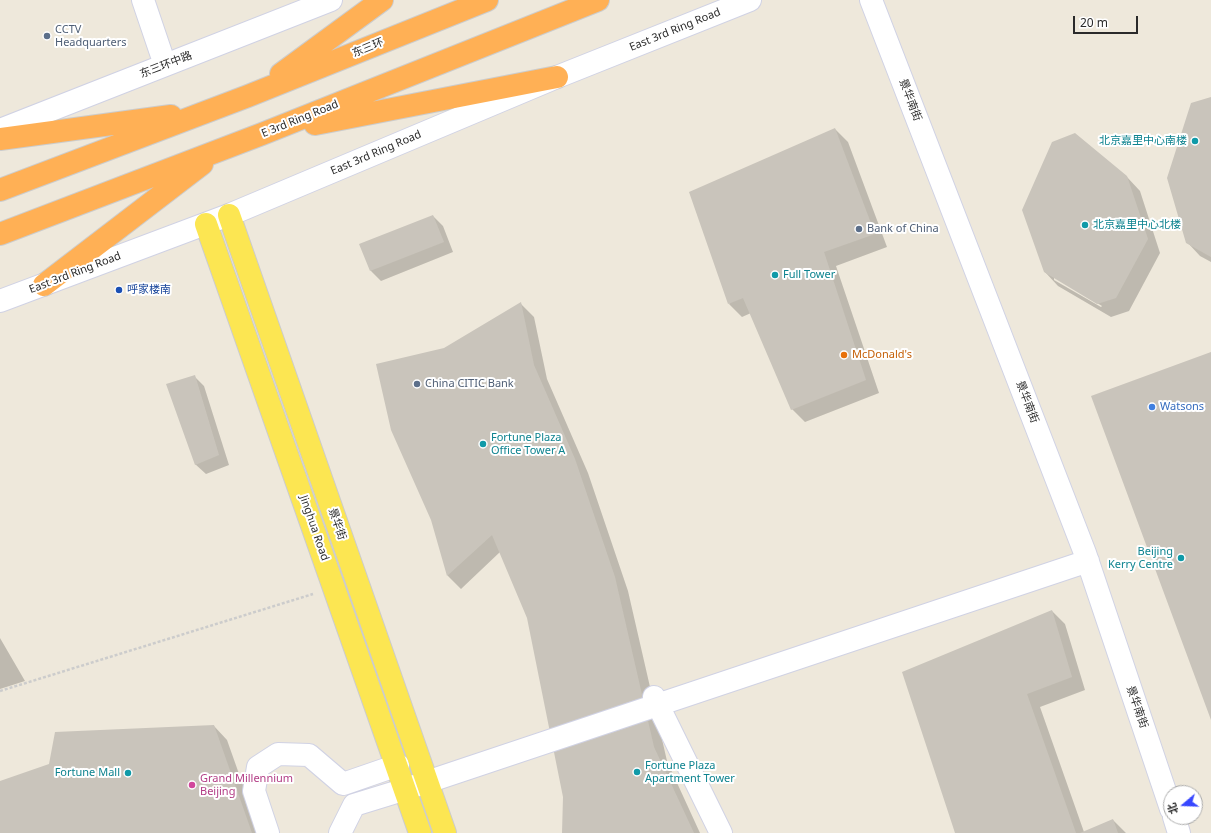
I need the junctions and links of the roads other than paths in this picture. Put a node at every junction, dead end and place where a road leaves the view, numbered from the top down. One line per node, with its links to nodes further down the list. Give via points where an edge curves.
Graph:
1 (143, 0): 8 (street)
2 (331, 0): 8 (street, 东三环中路)
3 (382, 0): 10 (highway)
4 (487, 0): 10 (highway, 东三环)
5 (598, 0): 13 (highway, E 3rd Ring Road)
6 (750, 0): 9 (street, East 3rd Ring Road)
7 (871, 0): 22 (street, 景华南街)
8 (165, 65): 12 (street, 东三环中路)
9 (557, 77): 13 (highway); 17 (street, East 3rd Ring Road)
10 (248, 96): 11 (highway)
11 (210, 111): 14 (highway); 16 (highway)
12 (0, 130)
13 (262, 134): 15 (highway, E 3rd Ring Road)
14 (0, 139)
15 (222, 148): 19 (highway, E 3rd Ring Road); 20 (highway)
16 (0, 190)
17 (229, 215): 18 (street, East 3rd Ring Road); 25 (main road, 景华街)
18 (206, 224): 20 (street, East 3rd Ring Road); 24 (main road, Jinghua Road)
19 (0, 234)
20 (44, 285): 21 (street, East 3rd Ring Road)
21 (0, 301)
22 (1087, 557): 23 (street); 26 (street, 景华南街)
23 (653, 702): 25 (street); 31 (street); 32 (street)
24 (402, 778): 25 (street); 27 (street, via 343,784 309,755 278,754 258,767 254,791); 28 (street, via 354,805); 29 (main road, Jinghua Road)
25 (426, 778): 30 (main road, 景华街)
26 (1163, 785)
27 (268, 833)
28 (340, 833)
29 (420, 833)
30 (445, 833)
31 (712, 833)
32 (722, 833)

